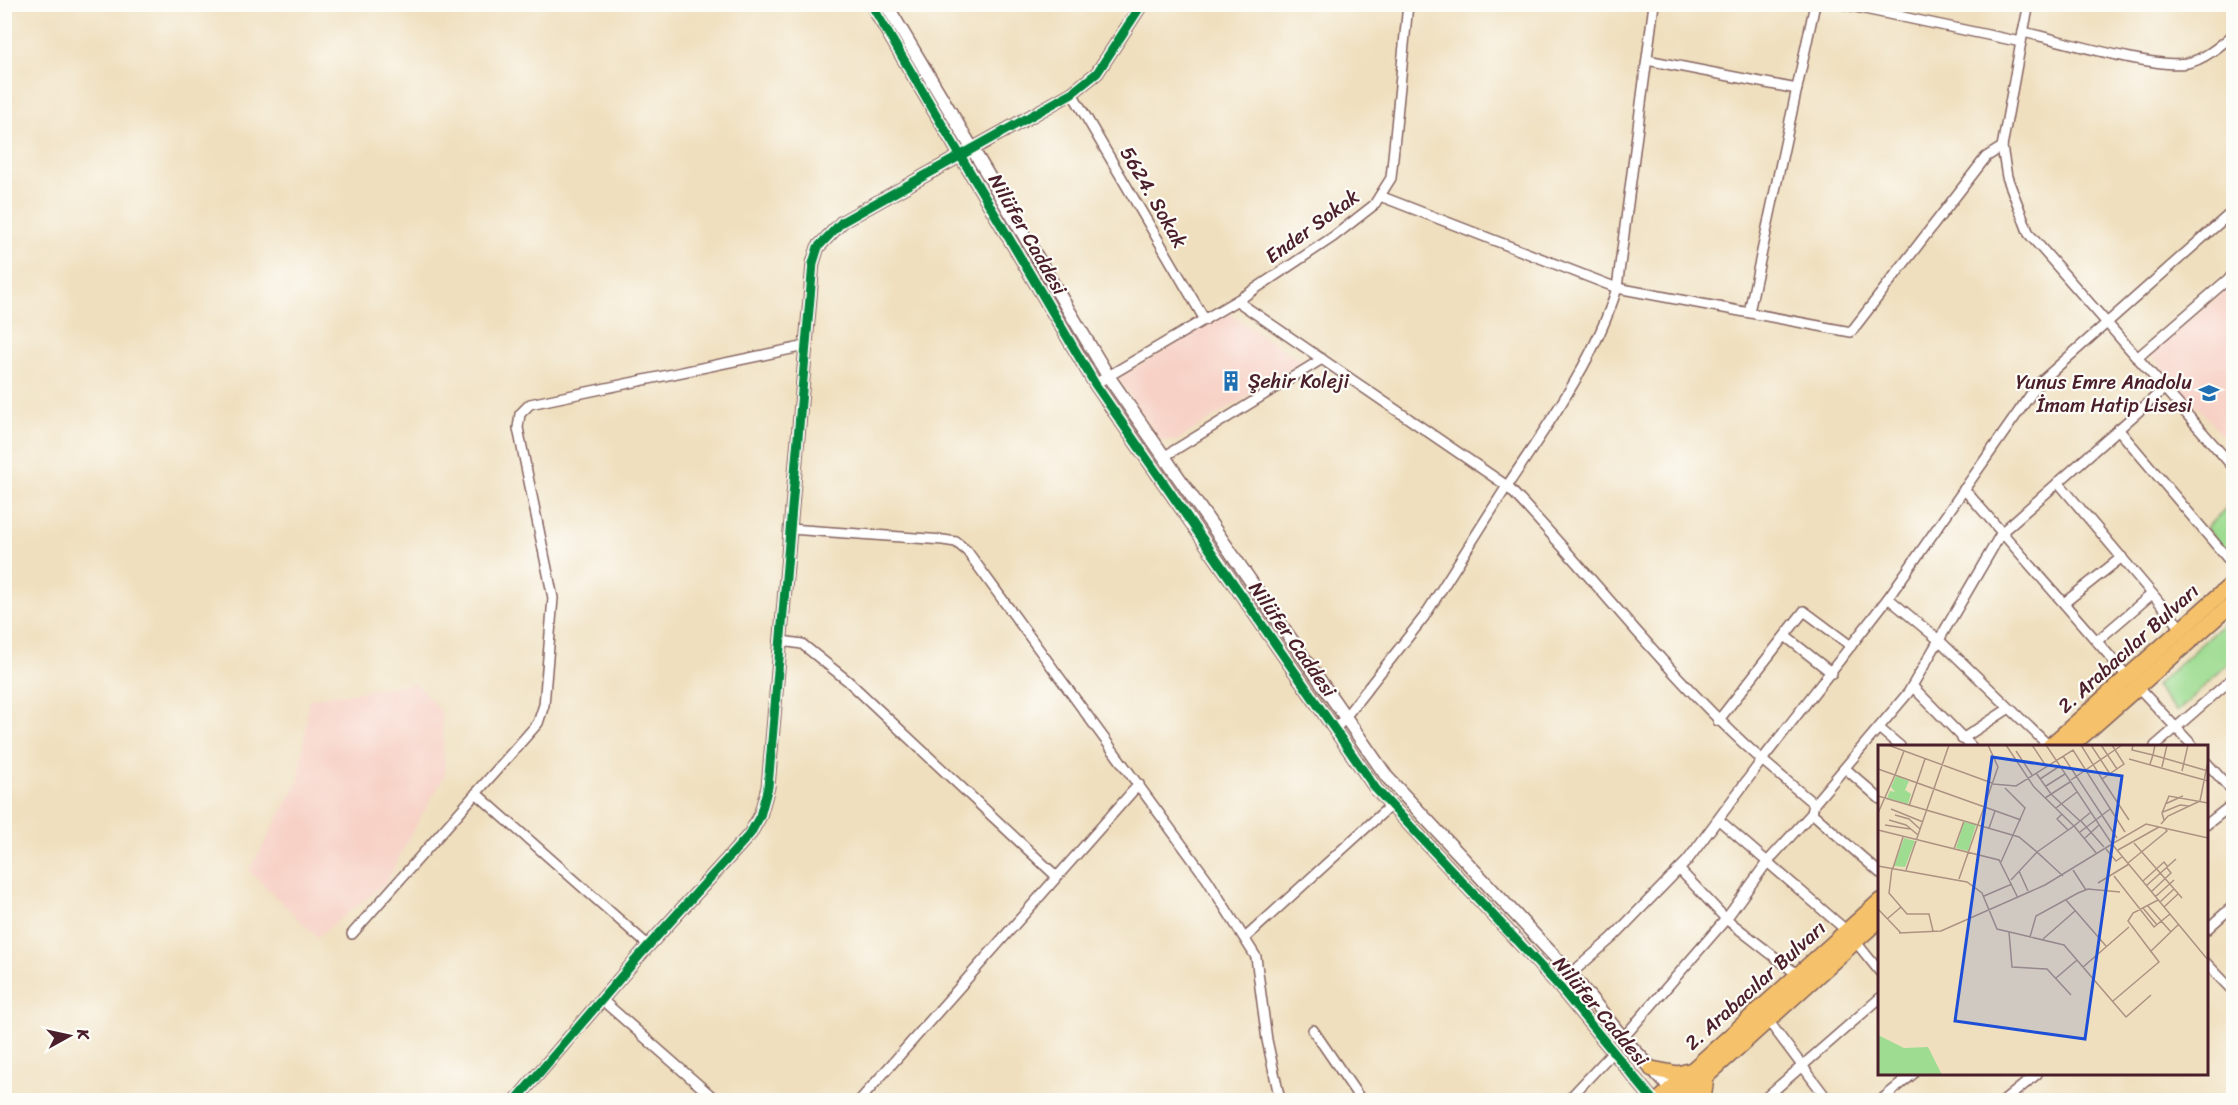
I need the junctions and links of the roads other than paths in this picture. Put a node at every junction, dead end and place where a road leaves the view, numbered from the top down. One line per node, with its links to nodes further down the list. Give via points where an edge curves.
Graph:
1 (871, 4): 16 (street, Nilüfer Caddesi)
2 (886, 4): 16 (street)
3 (1142, 4): 14 (street, via 1097,73)
4 (1408, 4): 17 (street, Ender Sokak, via 1391,178)
5 (1654, 4): 12 (street)
6 (1815, 4): 13 (street)
7 (1841, 4): 11 (street)
8 (2030, 4): 9 (street)
9 (2023, 32): 10 (street, via 2160,63 2188,63 2218,48); 11 (street)
10 (2234, 34)
11 (2021, 42): 15 (street)
12 (1647, 60): 13 (street); 20 (street)
13 (1797, 89): 22 (street)
14 (1072, 93): 16 (street); 23 (street, 5624. Sokak)
15 (2002, 147): 22 (street, via 1986,157 1851,332); 24 (street, via 2007,177 2029,234)
16 (967, 152): 25 (street, via 842,222 828,234 813,263); 28 (street); 29 (street, Nilüfer Caddesi)
17 (1380, 196): 20 (street); 21 (street, Ender Sokak, via 1333,237)
18 (2234, 210): 24 (street)
19 (2234, 274): 26 (street)
20 (1617, 288): 22 (street); 37 (street, via 1609,315 1564,398)
21 (1237, 301): 23 (street, Ender Sokak); 27 (street)
22 (1749, 312)
23 (1205, 320): 28 (street, Ender Sokak)
24 (2106, 323): 26 (street); 38 (street, via 2038,384)
25 (806, 345): 39 (street); 76 (street, via 530,404 520,414 518,428 553,598 544,705 538,723)
26 (2137, 358): 30 (street)
27 (1322, 359): 33 (street); 37 (street)
28 (1108, 376): 29 (street, Ender Sokak); 33 (street)
29 (1095, 384): 63 (street, Nilüfer Caddesi)
30 (2164, 388): 31 (street); 34 (street)
31 (2118, 429): 36 (street); 42 (street)
32 (2234, 451): 34 (street)
33 (1165, 456): 59 (street)
34 (2225, 459): 35 (street)
35 (2234, 468)
36 (2058, 482): 40 (street); 41 (street)
37 (1507, 486): 59 (street, via 1424,617); 60 (street)
38 (1964, 489): 40 (street); 45 (street)
39 (790, 529): 51 (street); 75 (street, via 956,542 968,551)
40 (2002, 532): 47 (street); 52 (street)
41 (2122, 557): 44 (street); 47 (street)
42 (2234, 566)
43 (2234, 582): 48 (main road, 2. Arabacılar Bulvarı)
44 (2152, 594): 48 (street); 50 (street)
45 (1888, 598): 52 (street); 53 (street)
46 (2234, 602): 56 (main road)
47 (2064, 603): 50 (street)
48 (2181, 628): 56 (main road, 2. Arabacılar Bulvarı)
49 (1785, 636): 53 (street, via 1804,611); 54 (street); 60 (street)
50 (2098, 640): 56 (street)
51 (782, 641): 87 (street, via 802,644 848,681); 96 (street, via 768,787 760,816 750,834)
52 (1940, 641): 57 (street); 58 (street)
53 (1851, 646): 54 (street)
54 (1832, 673): 72 (street)
55 (2234, 677): 61 (street)
56 (2133, 681): 61 (street); 68 (main road, 2. Arabacılar Bulvarı); 69 (main road)
57 (1912, 686): 62 (street); 64 (street)
58 (2008, 709): 64 (street); 67 (street)
59 (1347, 715): 63 (street); 99 (street, via 1388,777)
60 (1718, 721): 72 (street)
61 (2176, 727): 70 (street); 71 (street)
62 (1880, 729): 65 (street); 74 (street)
63 (1335, 730): 80 (street, Nilüfer Caddesi)
64 (1962, 739): 66 (street)
65 (1898, 745)
66 (1969, 745)
67 (2048, 745)
68 (2053, 745)
69 (2073, 745)
70 (2157, 745)
71 (2191, 745)
72 (1762, 760): 81 (street); 82 (street)
73 (2208, 764): 77 (street)
74 (1846, 768): 78 (street); 81 (street)
75 (1139, 784): 87 (street); 95 (street)
76 (476, 793): 93 (street); 96 (street)
77 (2234, 793)
78 (1878, 797)
79 (2234, 803): 83 (street)
80 (1391, 806): 95 (street); 101 (street, Nilüfer Caddesi)
81 (1813, 809): 84 (street); 86 (street)
82 (1719, 820): 84 (street); 85 (street)
83 (2208, 823)
84 (1768, 861): 90 (street); 94 (street)
85 (1679, 869): 90 (street); 99 (street)
86 (1878, 871)
87 (1056, 876): 118 (street)
88 (1878, 903): 94 (main road, 2. Arabacılar Bulvarı)
89 (2234, 905): 92 (street)
90 (1726, 919): 100 (street); 107 (street)
91 (1878, 920): 94 (main road)
92 (2208, 928)
93 (352, 934)
94 (1850, 936): 98 (street); 100 (main road, 2. Arabacılar Bulvarı); 111 (main road)
95 (1245, 938): 119 (street, via 1256,957)
96 (649, 946): 103 (street)
97 (2208, 965): 102 (street)
98 (1878, 970)
99 (1571, 974): 101 (street); 107 (street)
100 (1798, 975): 111 (main road, 2. Arabacılar Bulvarı)
101 (1558, 985): 108 (street, Nilüfer Caddesi)
102 (2234, 992)
103 (603, 1000): 116 (street); 117 (street)
104 (1878, 1000): 109 (street)
105 (1770, 1023): 109 (street)
106 (1313, 1030): 120 (street)
107 (1623, 1038): 110 (street)
108 (1611, 1053): 114 (street, Nilüfer Caddesi); 121 (street)
109 (1803, 1067): 126 (street); 127 (street)
110 (1652, 1069): 111 (main road); 115 (street)
111 (1699, 1073): 115 (main road); 125 (main road)
112 (1912, 1075): 128 (street)
113 (2036, 1075): 129 (street)
114 (1638, 1083): 122 (street); 123 (street, Nilüfer Caddesi)
115 (1676, 1095): 124 (main road)
116 (516, 1101)
117 (716, 1101)
118 (860, 1101)
119 (1280, 1101)
120 (1361, 1101)
121 (1568, 1101)
122 (1640, 1101)
123 (1653, 1101)
124 (1659, 1101)
125 (1703, 1101)
126 (1763, 1101)
127 (1828, 1101)
128 (1881, 1101)
129 (2005, 1101)

